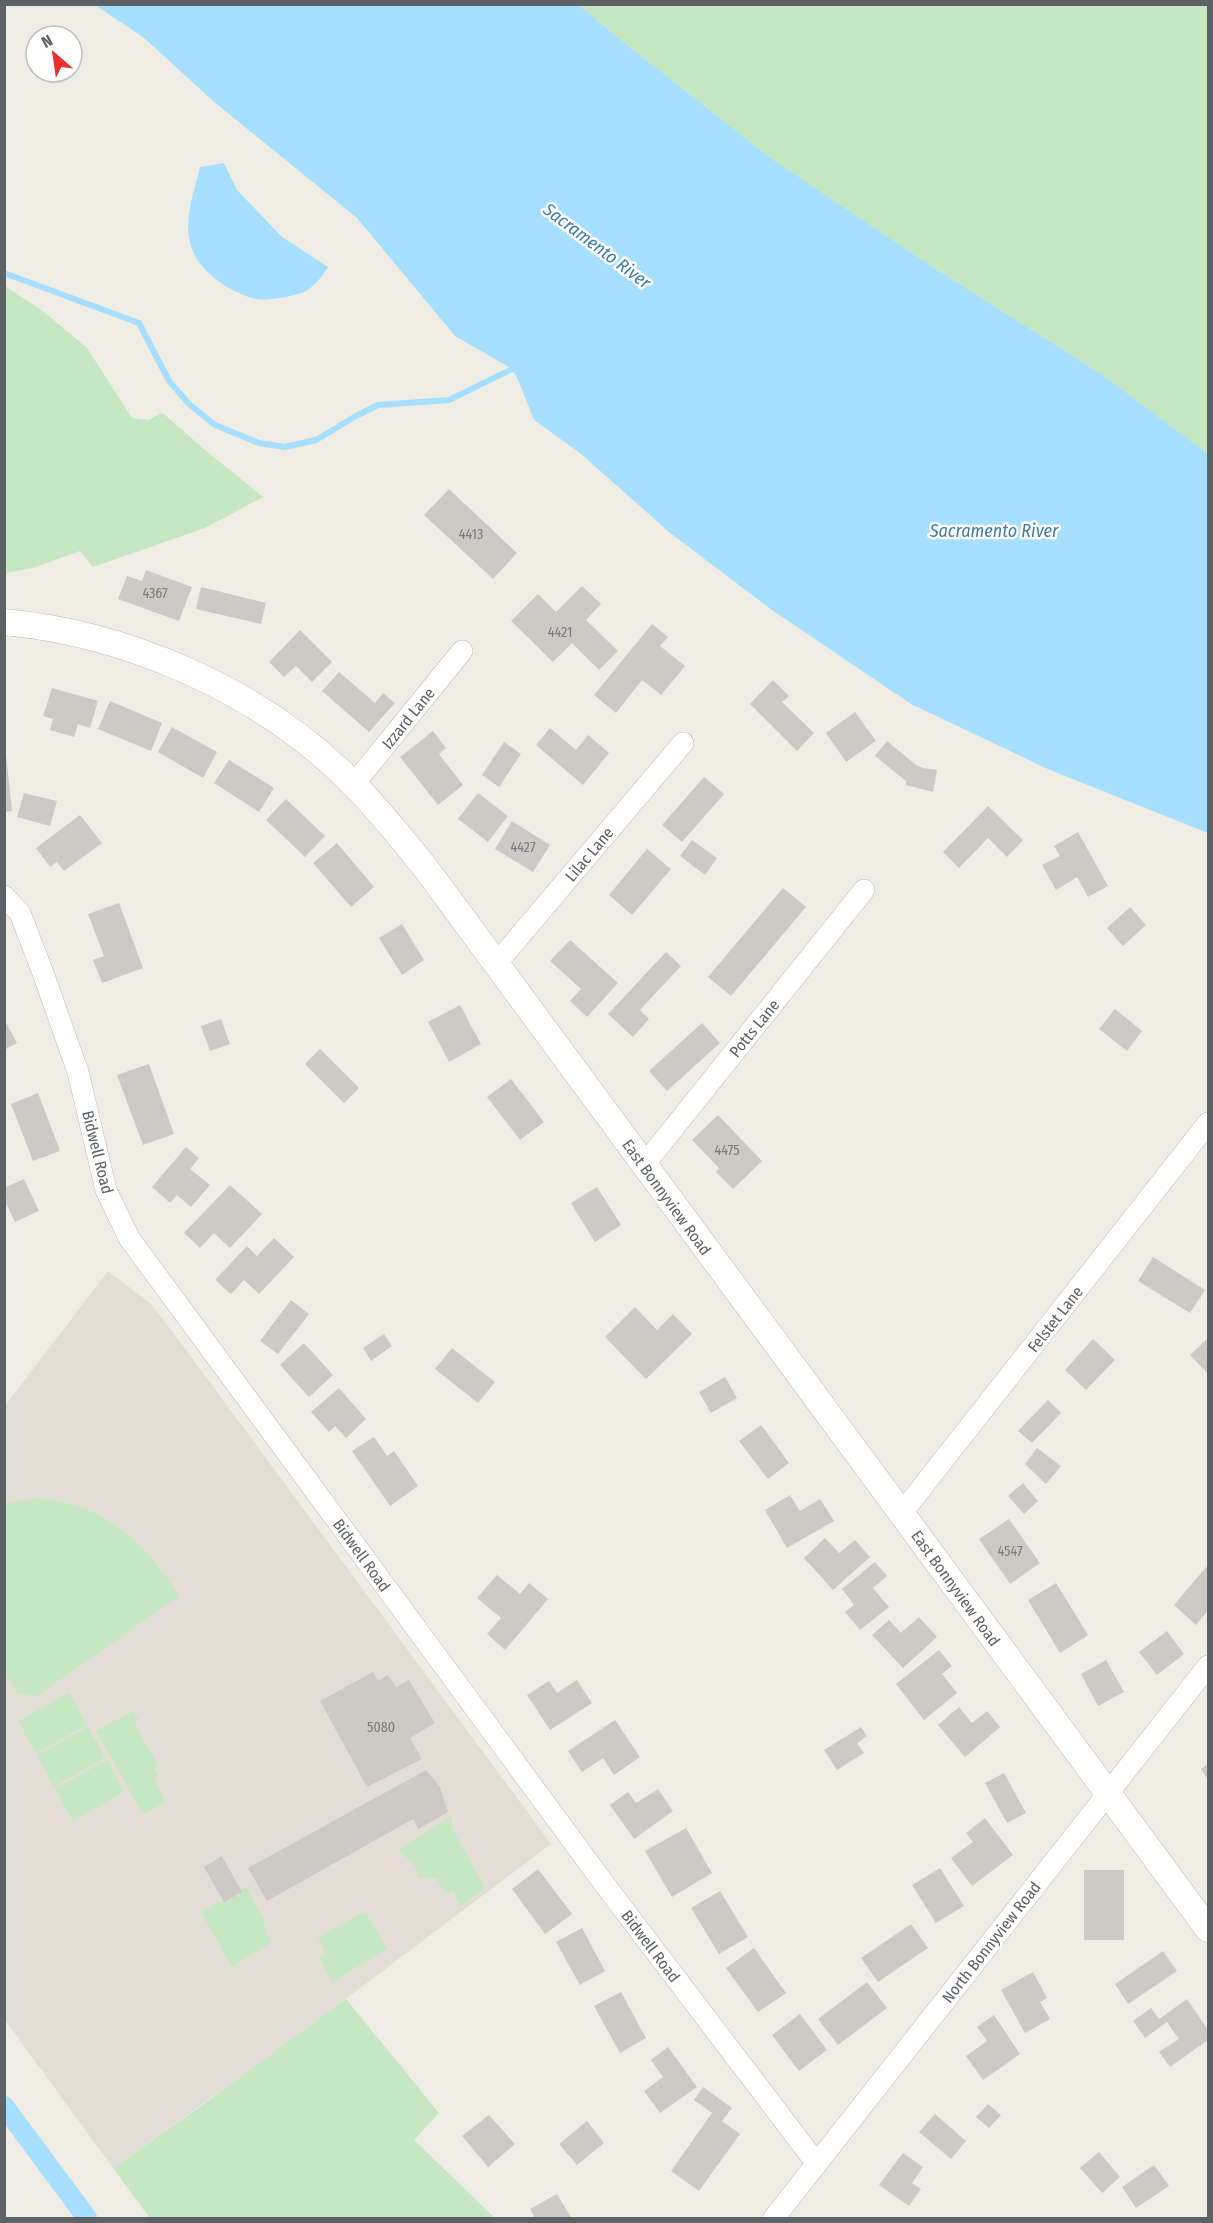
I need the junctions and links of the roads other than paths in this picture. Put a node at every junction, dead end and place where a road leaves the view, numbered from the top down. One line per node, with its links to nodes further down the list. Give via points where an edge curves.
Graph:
1 (4, 622): 4 (street, East Bonnyview Road, via 82,634 184,670 277,722)
2 (462, 651): 4 (street, Izzard Lane)
3 (683, 743): 7 (street, Lilac Lane)
4 (354, 784): 7 (street, East Bonnyview Road, via 430,874)
5 (864, 890): 9 (street, Potts Lane)
6 (4, 896): 14 (street, Bidwell Road, via 20,913 43,973 78,1072 106,1190 129,1238 608,1889)
7 (496, 964): 9 (street, East Bonnyview Road)
8 (1209, 1123): 10 (street, Felstet Lane)
9 (644, 1165): 10 (street, East Bonnyview Road)
10 (901, 1514): 12 (street, East Bonnyview Road)
11 (1209, 1665): 12 (street, North Bonnyview Road)
12 (1109, 1795): 13 (street, East Bonnyview Road); 14 (street, North Bonnyview Road)
13 (1209, 1929)
14 (817, 2164): 15 (street, North Bonnyview Road)
15 (774, 2218)

